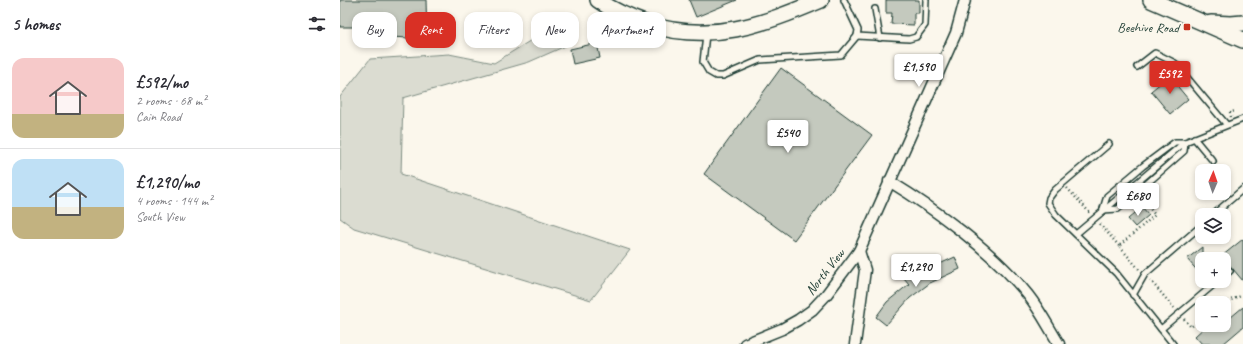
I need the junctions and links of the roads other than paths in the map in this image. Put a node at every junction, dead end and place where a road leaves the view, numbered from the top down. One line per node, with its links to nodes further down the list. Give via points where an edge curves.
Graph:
1 (598, 0): 10 (street, via 631,18 660,28 684,33)
2 (821, 0): 10 (street, via 740,29)
3 (844, 0): 11 (lane, via 855,21)
4 (926, 0): 12 (lane, via 925,25 916,37)
5 (965, 0): 21 (street, via 956,33)
6 (1151, 0): 8 (street)
7 (875, 9): 12 (lane)
8 (1202, 22): 9 (street); 13 (street)
9 (1243, 23)
10 (706, 33): 11 (lane, via 703,62 709,72 716,76 723,76 760,60 841,55)
11 (857, 36): 12 (lane)
12 (880, 38)
13 (1243, 40)
14 (1137, 67): 16 (lane, via 1155,53 1175,63)
15 (1243, 118): 16 (lane)
16 (1226, 124): 17 (lane)
17 (1194, 138): 18 (lane); 20 (lane)
18 (1185, 142): 24 (lane); 24 (lane, via 1175,142 1143,166 1107,196); 24 (lane, via 1184,151 1118,210)
19 (1109, 144): 26 (lane, via 1049,198 1048,203 1056,215)
20 (1213, 161)
21 (889, 180): 27 (street, North View); 33 (street, via 926,204 1018,282 1030,296)
22 (1243, 189): 23 (lane)
23 (1221, 208)
24 (1103, 210): 26 (lane)
25 (1195, 231): 29 (lane, via 1145,274)
26 (1076, 234): 29 (lane, via 1116,273)
27 (859, 251): 31 (street, North View, via 812,310 782,329); 32 (street, via 866,270)
28 (1210, 288): 30 (lane)
29 (1133, 295): 30 (lane)
30 (1161, 329): 34 (lane)
31 (744, 344)
32 (855, 344)
33 (1059, 344)
34 (1173, 344)

